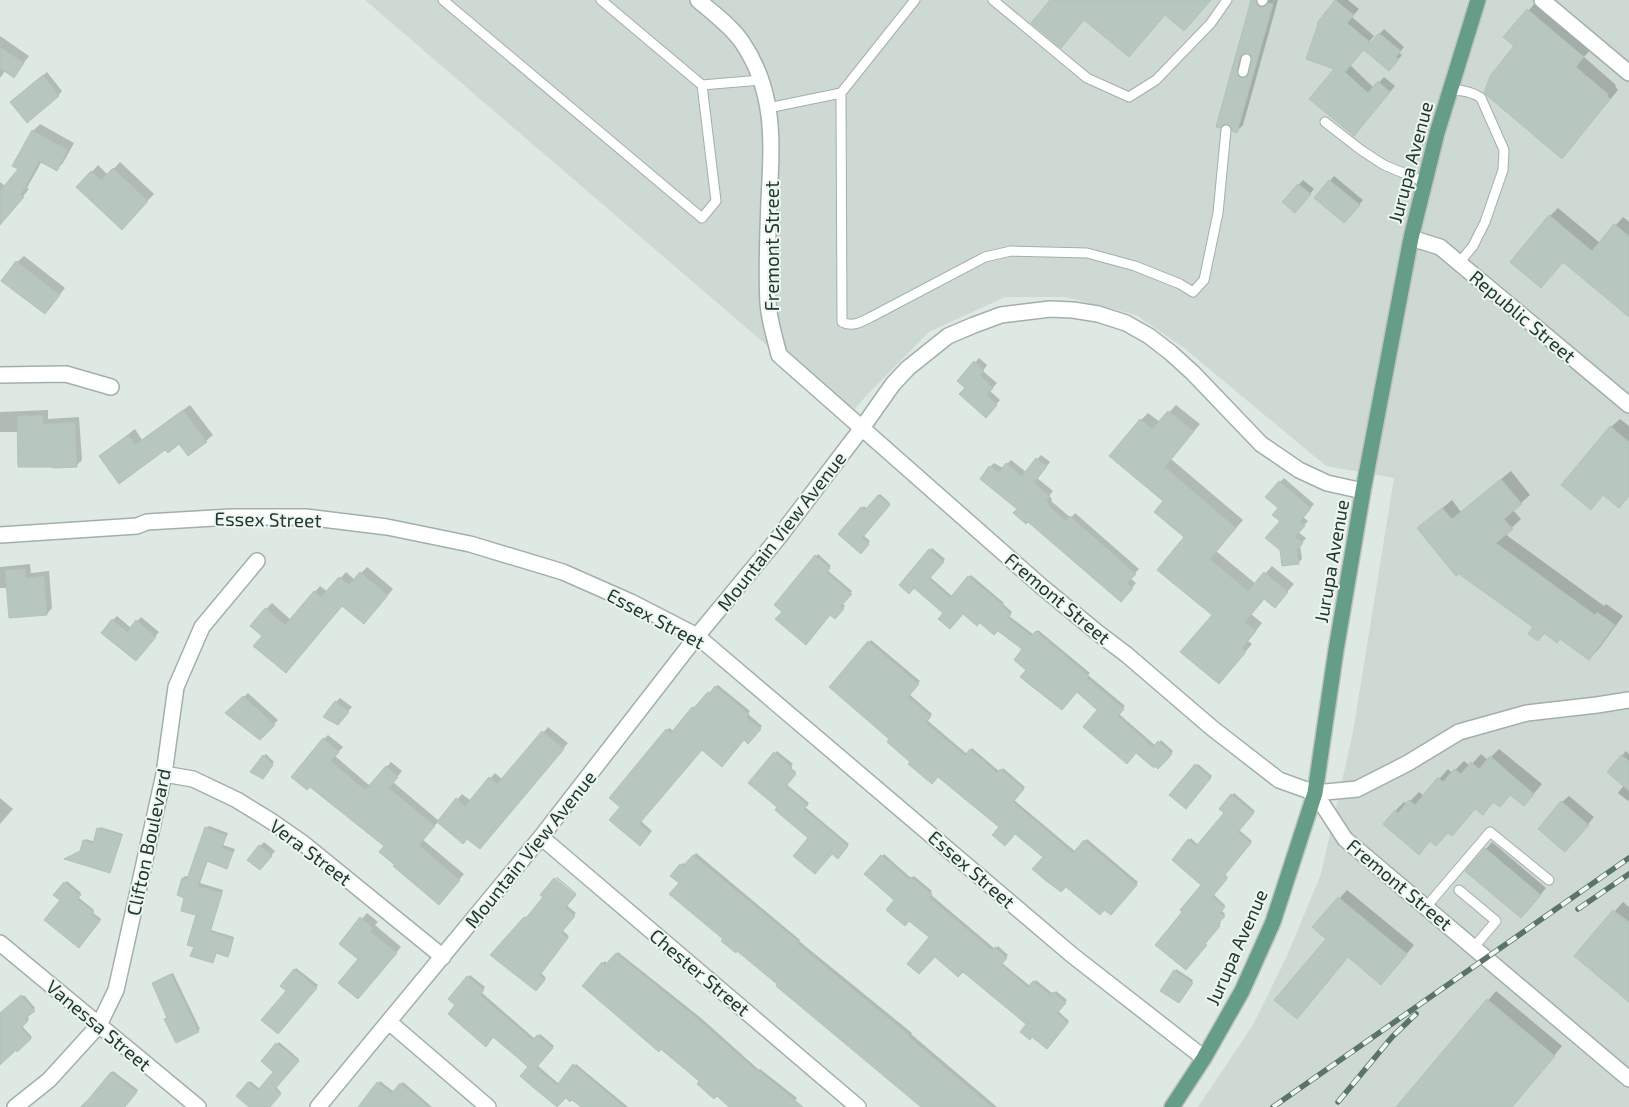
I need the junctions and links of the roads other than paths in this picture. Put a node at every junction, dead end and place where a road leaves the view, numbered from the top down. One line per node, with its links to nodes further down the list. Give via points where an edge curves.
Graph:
1 (443, 0): 13 (lane, via 702,218 716,201)
2 (602, 0): 13 (lane)
3 (698, 0): 12 (street, Fremont Street, via 742,42)
4 (915, 0): 15 (lane)
5 (993, 0): 6 (lane, via 1087,78 1129,97 1156,80 1211,23)
6 (1227, 0)
7 (1478, 0): 14 (main road, Jurupa Avenue)
8 (1542, 0): 11 (street)
9 (1246, 59): 10 (lane)
10 (1243, 72)
11 (1629, 73)
12 (761, 80): 13 (lane); 16 (street, Fremont Street)
13 (702, 85)
14 (1450, 90): 19 (main road, Jurupa Avenue); 21 (lane, via 1481,98 1504,150 1503,170 1485,222 1473,246)
15 (841, 93): 16 (lane); 18 (lane, via 842,322 846,325 872,316 985,257 1011,252 1087,253 1135,266 1194,292 1204,280 1218,213)
16 (768, 108): 25 (street, Fremont Street, via 772,142 768,305 779,355)
17 (1325, 122): 19 (lane, via 1384,165)
18 (1226, 130)
19 (1425, 182): 20 (main road, Jurupa Avenue)
20 (1411, 238): 21 (street, Republic Street, via 1440,247); 26 (main road, Jurupa Avenue)
21 (1459, 263): 24 (street, Republic Street)
22 (0, 375): 23 (street, via 66,374)
23 (111, 387)
24 (1629, 405)
25 (862, 428): 26 (street, Mountain View Avenue, via 893,384 948,336 1001,315 1050,308 1072,310 1126,323 1149,336 1193,373 1261,444 1299,470 1327,483); 29 (street, Mountain View Avenue, via 779,537); 32 (street, Fremont Street, via 1041,586 1212,728 1279,780)
26 (1363, 491): 32 (main road, Jurupa Avenue)
27 (0, 535): 29 (street, Essex Street, via 231,517 306,517 387,526 470,544 563,572)
28 (257, 561): 31 (street, Clifton Boulevard, via 202,627 176,687)
29 (697, 636): 33 (street, Mountain View Avenue); 42 (street, Essex Street, via 1072,955)
30 (1629, 700): 32 (street, via 1527,713 1459,732 1357,789)
31 (164, 774): 39 (street, Vera Street, via 193,779 271,821); 41 (street, Clifton Boulevard, via 116,990)
32 (1315, 793): 36 (street, Fremont Street, via 1345,840); 42 (main road, Jurupa Avenue, via 1273,922 1242,991)
33 (541, 837): 39 (street, Mountain View Avenue); 48 (street, Chester Street)
34 (1549, 880): 36 (lane, via 1490,832)
35 (1459, 890): 38 (lane, via 1496,921)
36 (1426, 908): 38 (street, Fremont Street)
37 (0, 944): 41 (street, Vanessa Street)
38 (1474, 947): 43 (street, Fremont Street)
39 (443, 956): 40 (street, Mountain View Avenue)
40 (389, 1022): 46 (street, Mountain View Avenue); 47 (street)
41 (99, 1025): 44 (street, Clifton Boulevard, via 49,1080); 45 (street, Vanessa Street)
42 (1204, 1058): 49 (main road, Jurupa Avenue)
43 (1629, 1079)
44 (15, 1107)
45 (198, 1107)
46 (318, 1107)
47 (488, 1107)
48 (858, 1107)
49 (1172, 1107)

